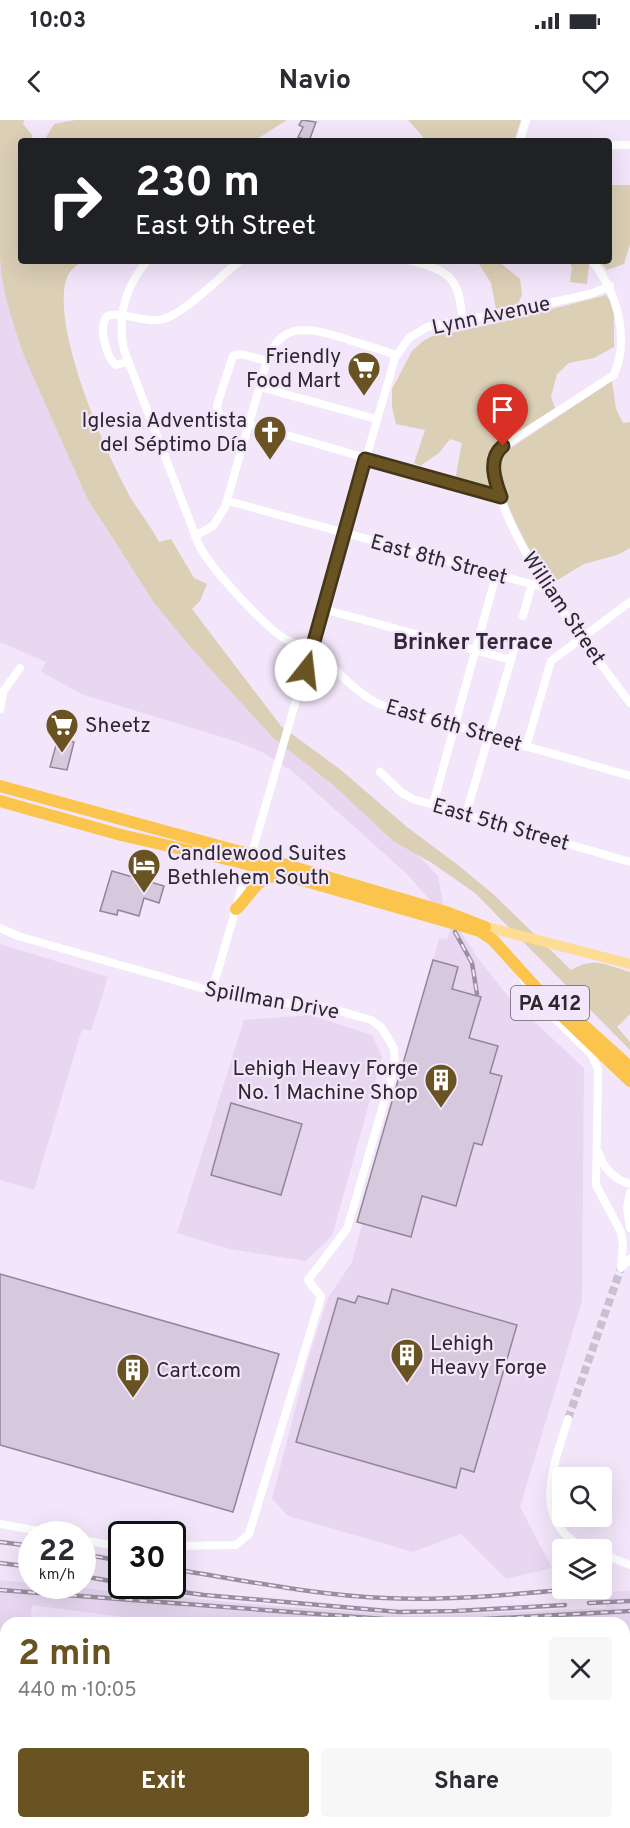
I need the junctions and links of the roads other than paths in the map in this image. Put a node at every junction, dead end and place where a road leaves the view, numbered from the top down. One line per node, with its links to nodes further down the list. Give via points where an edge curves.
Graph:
1 (526, 120): 2 (street)
2 (521, 138)
3 (630, 145): 4 (street)
4 (612, 146)
5 (145, 264): 10 (street, East 6th Street, via 131,284)
6 (236, 264): 10 (street, via 171,316 151,320)
7 (421, 264): 11 (street, via 438,269 452,280 460,294)
8 (594, 264): 9 (street, William Street)
9 (610, 286): 11 (street, Lynn Avenue, via 580,296); 19 (street, William Street, via 624,322 619,367 614,375 499,449 493,467)
10 (122, 316): 14 (street, East 6th Street); 14 (street, via 107,316 103,329 112,362)
11 (462, 320): 12 (street, Lynn Avenue, via 422,329)
12 (396, 355): 13 (street, via 306,329 280,339); 16 (street, Lynn Avenue)
13 (267, 361): 15 (street); 17 (street, via 241,354 232,356 218,402 221,416)
14 (127, 362): 22 (street, East 6th Street)
15 (260, 387): 16 (street); 17 (street)
16 (376, 419): 18 (street, Lynn Avenue)
17 (249, 425): 18 (street); 20 (street)
18 (365, 459): 19 (street); 21 (street, Lynn Avenue)
19 (501, 497): 25 (street, William Street, via 524,552)
20 (228, 501): 21 (street, East 8th Street); 22 (street, via 214,525)
21 (344, 533): 23 (street, East 8th Street); 27 (street, Lynn Avenue)
22 (196, 538): 31 (street, East 6th Street, via 212,566 274,630)
23 (496, 575): 24 (street, East 8th Street); 32 (street)
24 (532, 584): 25 (street, East 8th Street); 28 (street)
25 (546, 588): 29 (street, William Street)
26 (630, 602): 29 (street)
27 (323, 609): 31 (street, Lynn Avenue); 32 (street)
28 (523, 616)
29 (582, 638): 36 (street, William Street); 40 (street, via 550,661)
30 (514, 646): 33 (street)
31 (312, 650): 38 (street, East 6th Street, via 373,701); 47 (street, Lynn Avenue)
32 (476, 650): 33 (street); 38 (street)
33 (511, 660): 39 (street)
34 (20, 668): 35 (street)
35 (1, 695): 37 (street)
36 (630, 703)
37 (0, 709)
38 (455, 726): 39 (street, East 6th Street); 45 (street)
39 (489, 736): 40 (street, East 6th Street); 46 (street)
40 (526, 747): 42 (street, East 6th Street)
41 (380, 772): 45 (street, East 5th Street, via 405,795)
42 (630, 776)
43 (0, 786): 47 (highway, PA 412)
44 (0, 801): 47 (highway, PA 412, via 121,835)
45 (433, 805): 46 (street, East 5th Street)
46 (466, 814): 48 (street, East 5th Street)
47 (251, 860): 49 (highway, PA 412); 50 (street, Lynn Avenue); 51 (highway, PA 412, via 433,908)
48 (630, 862)
49 (290, 876): 50 (highway, via 264,878); 51 (highway, PA 412)
50 (236, 909): 56 (street, Lynn Avenue)
51 (445, 916): 52 (highway, PA 412); 52 (highway, PA 412, via 457,925)
52 (475, 926): 54 (highway, PA 412); 55 (main road); 57 (highway, PA 412, via 500,937 564,1006)
53 (0, 927): 56 (street, Spillman Drive, via 18,936)
54 (510, 958): 58 (highway, PA 412, via 563,1017); 59 (street, via 539,1003 594,1058 598,1079)
55 (630, 964)
56 (212, 991): 69 (street, Spillman Drive, via 240,999 326,1007 371,1020 381,1026 394,1049 395,1065 347,1229 308,1280 321,1297 249,1534 236,1545)
57 (630, 1066)
58 (630, 1081)
59 (597, 1141): 60 (street, via 603,1163 613,1176); 64 (street, via 596,1185 621,1232)
60 (628, 1184)
61 (630, 1193): 62 (street)
62 (630, 1228)
63 (630, 1250): 64 (street)
64 (625, 1263)
65 (568, 1419): 68 (street, via 550,1479 551,1506 561,1528)
66 (0, 1524): 67 (street)
67 (18, 1527)
68 (572, 1539)
69 (186, 1546)
70 (612, 1558): 71 (street)
71 (630, 1565)

